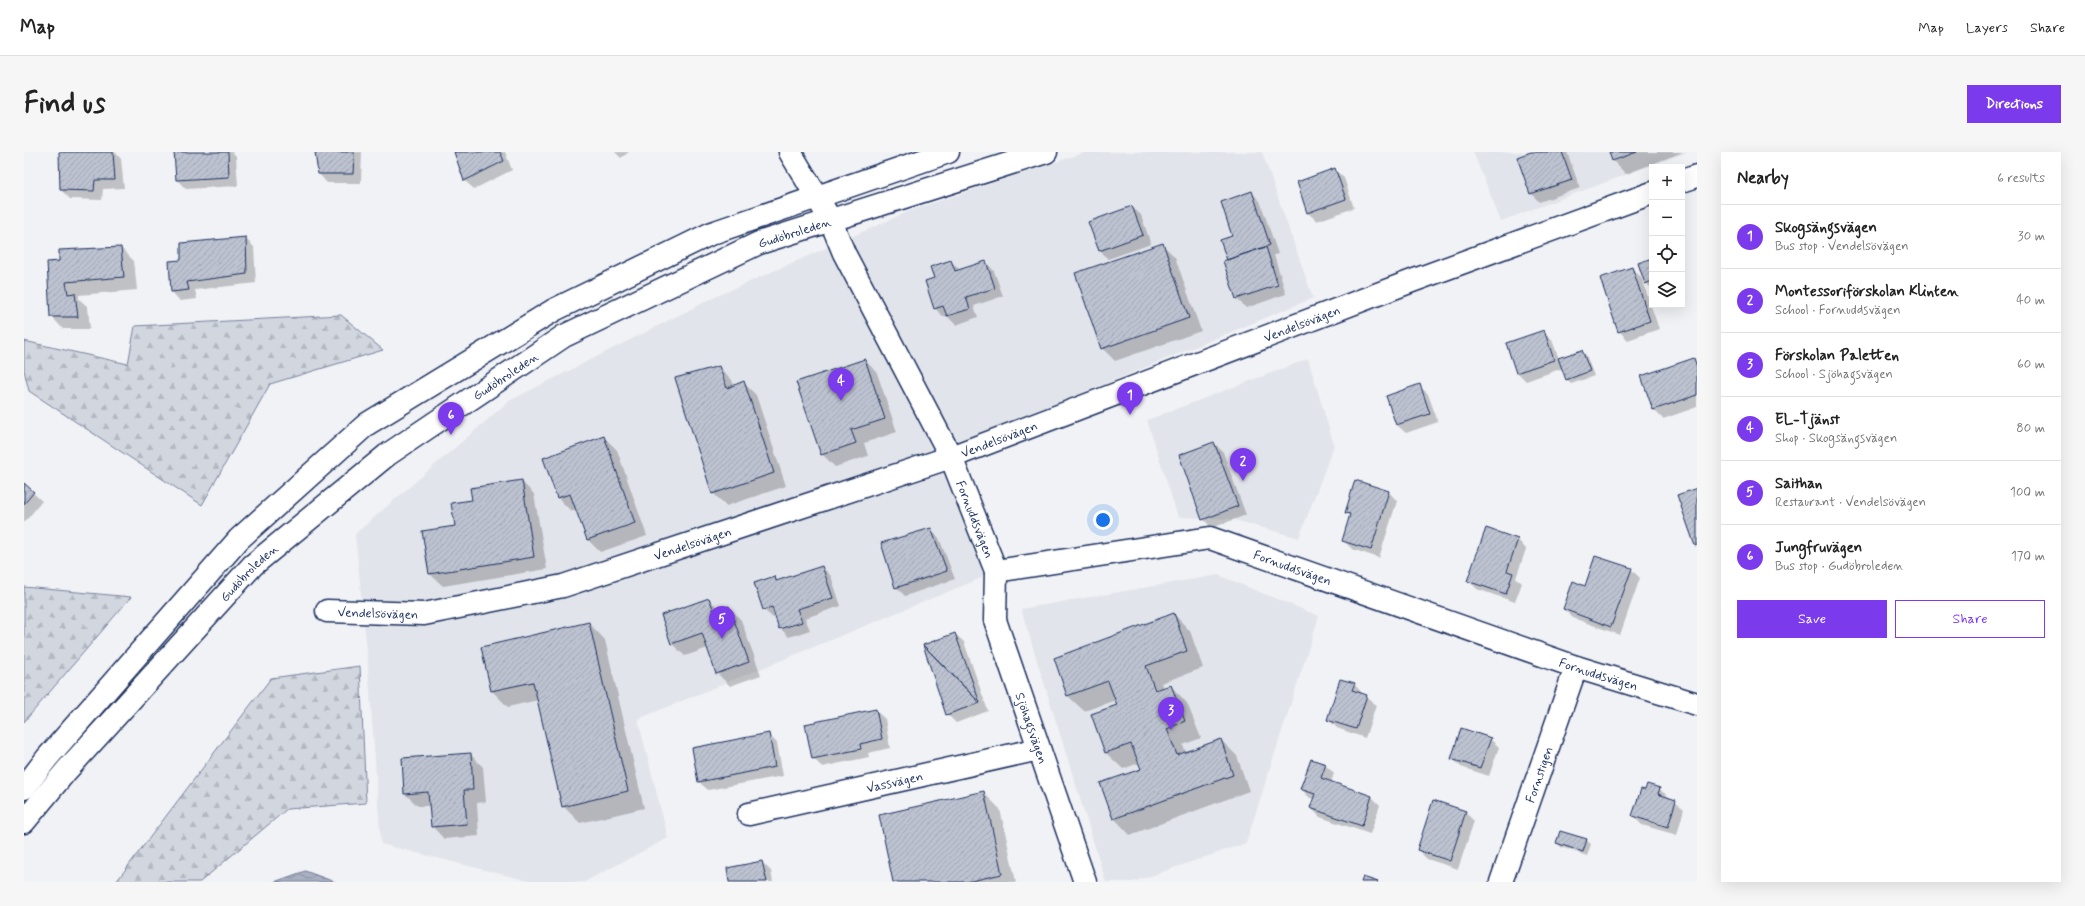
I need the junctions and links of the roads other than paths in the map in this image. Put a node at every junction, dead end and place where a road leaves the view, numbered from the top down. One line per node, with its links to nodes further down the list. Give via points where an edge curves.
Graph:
1 (790, 152): 7 (street, Fornuddsvägen)
2 (948, 152): 7 (street, Gudöbroleden)
3 (1046, 152): 8 (street, Gudöbroleden)
4 (1697, 176): 5 (street)
5 (1685, 180)
6 (1649, 193): 9 (street, Vendelsövägen)
7 (816, 196): 8 (street, Fornuddsvägen); 15 (street, Gudöbroleden, via 712,233 554,310 367,424 239,539 47,758)
8 (830, 219): 9 (street, Fornuddsvägen, via 844,253); 17 (street, Gudöbroleden, via 758,243 564,336 387,454 253,565 66,771)
9 (951, 457): 10 (street, Fornuddsvägen); 11 (street, Vendelsövägen, via 563,586 424,614)
10 (996, 570): 12 (street, Fornuddsvägen, via 1210,538); 14 (street, Sjöhagsvägen, via 995,620)
11 (327, 611)
12 (1576, 667): 13 (street, Fornuddsvägen); 19 (street, Fornstigen)
13 (1697, 704)
14 (1039, 748): 16 (street, Vassvägen); 18 (street, Sjöhagsvägen)
15 (24, 788)
16 (749, 814)
17 (24, 822)
18 (1085, 882)
19 (1501, 882)

